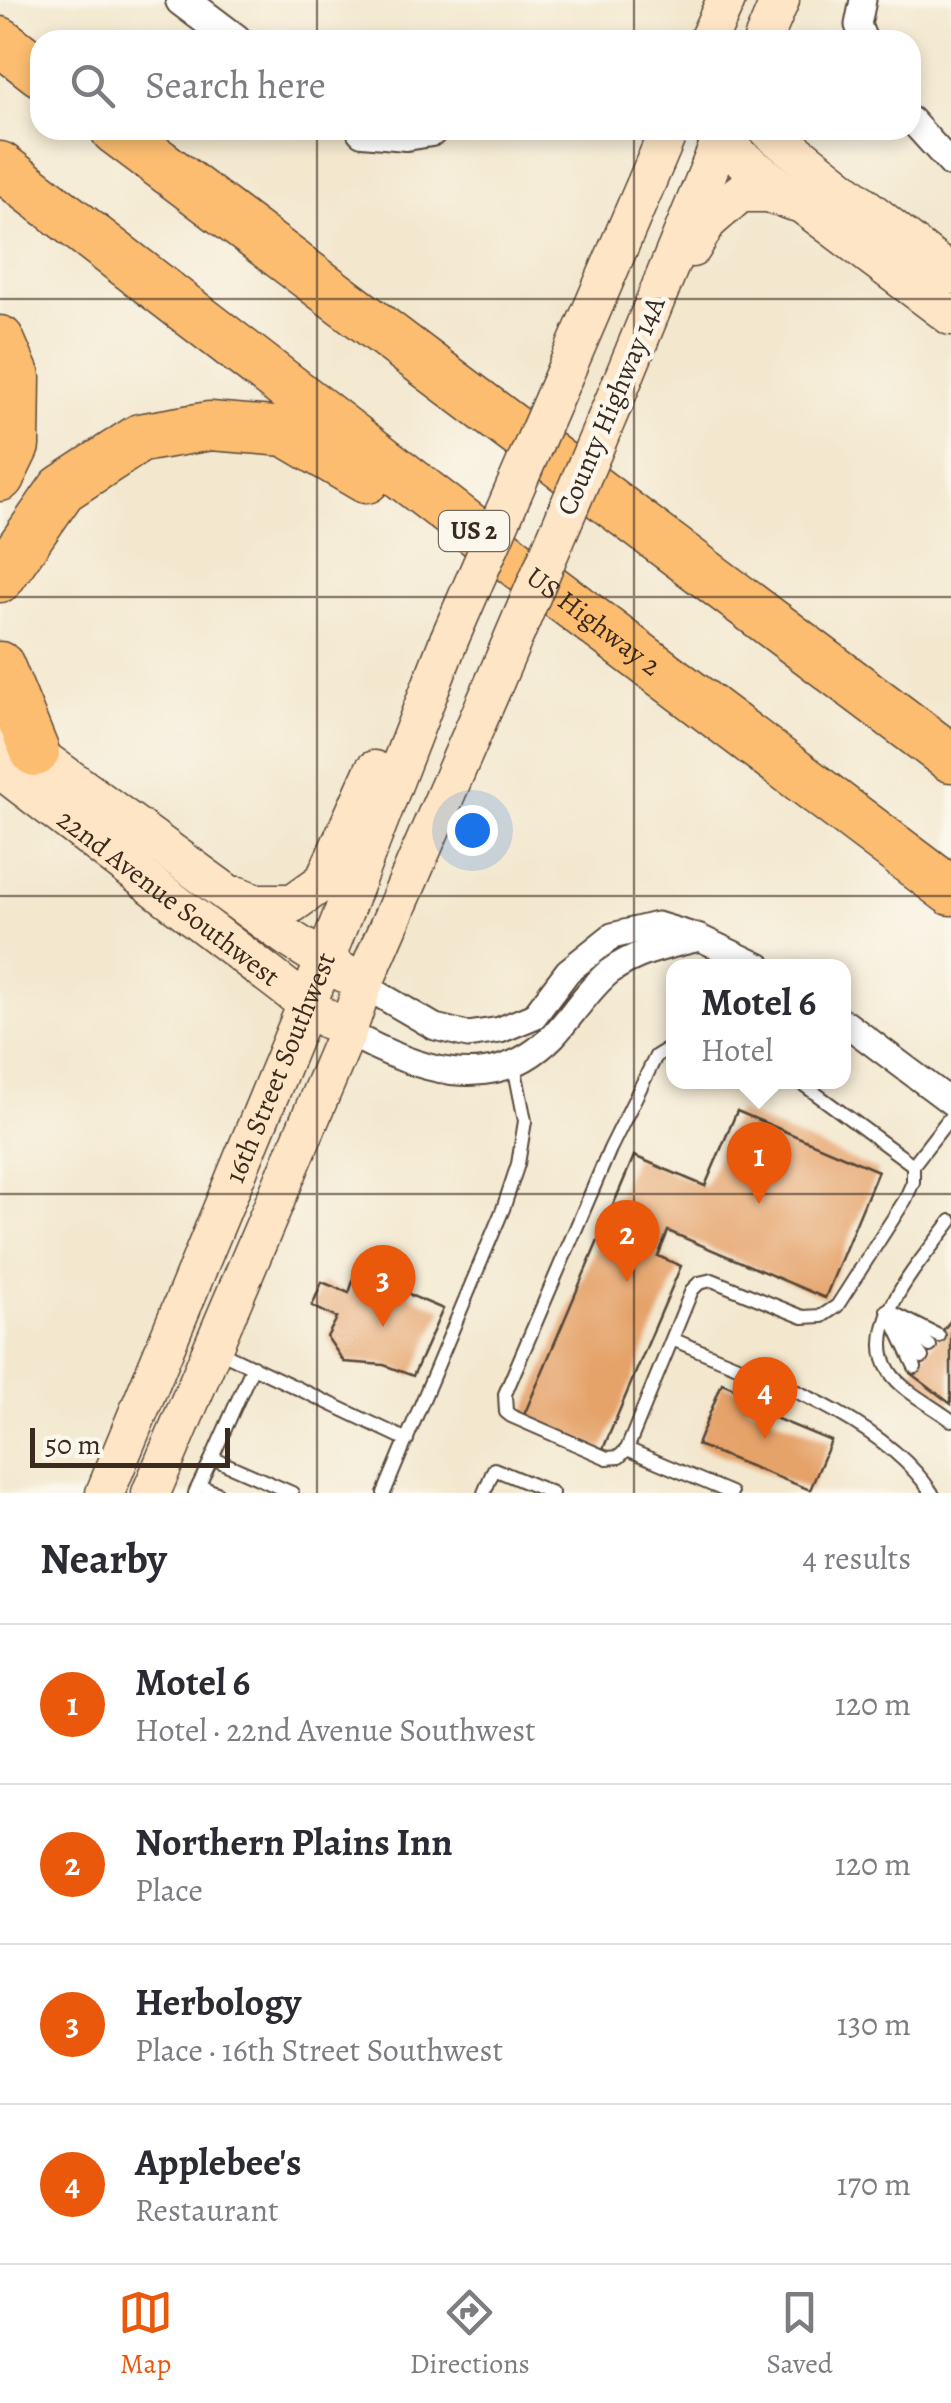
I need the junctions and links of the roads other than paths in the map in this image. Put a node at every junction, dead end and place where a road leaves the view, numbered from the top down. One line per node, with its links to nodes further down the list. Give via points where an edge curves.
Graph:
1 (182, 0): 5 (street)
2 (726, 0): 6 (main road)
3 (780, 0): 7 (main road)
4 (862, 0): 8 (street)
5 (221, 30)
6 (712, 30)
7 (767, 30)
8 (860, 30)
9 (0, 40): 10 (highway)
10 (30, 64)
11 (921, 131): 17 (street)
12 (128, 140): 31 (highway)
13 (665, 140): 27 (main road, County Highway 14A, bridge)
14 (719, 140): 22 (main road, County Highway 14A)
15 (728, 140): 19 (main road, via 738,156)
16 (781, 140): 20 (main road)
17 (951, 164)
18 (0, 166): 25 (highway, US Highway 2 / US 2)
19 (811, 208): 21 (main road); 22 (main road, via 768,193 740,193 707,222)
20 (951, 275)
21 (951, 316)
22 (647, 323): 29 (main road, County Highway 14A, bridge)
23 (0, 340): 24 (highway, via 16,377 15,446)
24 (0, 477)
25 (524, 569): 26 (highway, via 286,432 210,426 140,438 62,489); 35 (highway, US Highway 2 / US 2)
26 (3, 582)
27 (448, 640): 30 (main road, 16th Street Southwest)
28 (0, 666): 32 (highway)
29 (495, 682): 39 (main road, 16th Street Southwest)
30 (420, 714): 34 (main road, via 372,772 324,881 293,903 256,904); 38 (main road, 16th Street Southwest)
31 (932, 735): 33 (highway)
32 (12, 750): 34 (main road, 22nd Avenue Southwest); 40 (main road, 22nd Avenue Southwest, via 143,876)
33 (951, 758)
34 (223, 889): 38 (main road, 22nd Avenue Southwest)
35 (951, 892)
36 (700, 938): 37 (street, 22nd Avenue Southwest); 39 (street, 22nd Avenue Southwest, via 657,925 612,936 568,971 534,1016 468,1035 434,1028); 44 (street, via 652,949 609,972 550,1039)
37 (745, 959)
38 (325, 960): 39 (main road, 22nd Avenue Southwest); 40 (main road, 16th Street Southwest)
39 (364, 985): 42 (main road, 16th Street Southwest)
40 (306, 1007): 42 (main road, 22nd Avenue Southwest); 59 (main road, 16th Street Southwest)
41 (851, 1027): 46 (street)
42 (347, 1032): 44 (street, 22nd Avenue Southwest, via 390,1055 449,1072); 52 (main road, 16th Street Southwest)
43 (666, 1050): 56 (lane, via 656,1056 610,1148 505,1394 506,1412 519,1420 607,1458)
44 (514, 1066): 55 (lane, via 524,1121 518,1164)
45 (810, 1089): 48 (lane)
46 (951, 1102)
47 (951, 1116): 48 (lane)
48 (913, 1164): 51 (lane, via 906,1200 837,1306 803,1317 712,1280 692,1290)
49 (951, 1221): 50 (lane)
50 (888, 1310): 50 (lane, via 927,1351); 54 (lane, via 882,1346 891,1375)
51 (672, 1339): 56 (lane); 67 (lane, via 832,1408 881,1442)
52 (214, 1349): 53 (lane); 60 (main road, 16th Street Southwest)
53 (253, 1366): 55 (lane); 57 (lane)
54 (951, 1420)
55 (406, 1440): 63 (lane)
56 (627, 1450): 66 (lane)
57 (212, 1458): 58 (lane); 62 (lane)
58 (197, 1489): 61 (lane)
59 (105, 1493)
60 (151, 1493)
61 (217, 1493)
62 (292, 1493)
63 (384, 1493)
64 (484, 1493): 65 (lane, via 494,1470)
65 (552, 1493)
66 (731, 1493)
67 (932, 1493)

